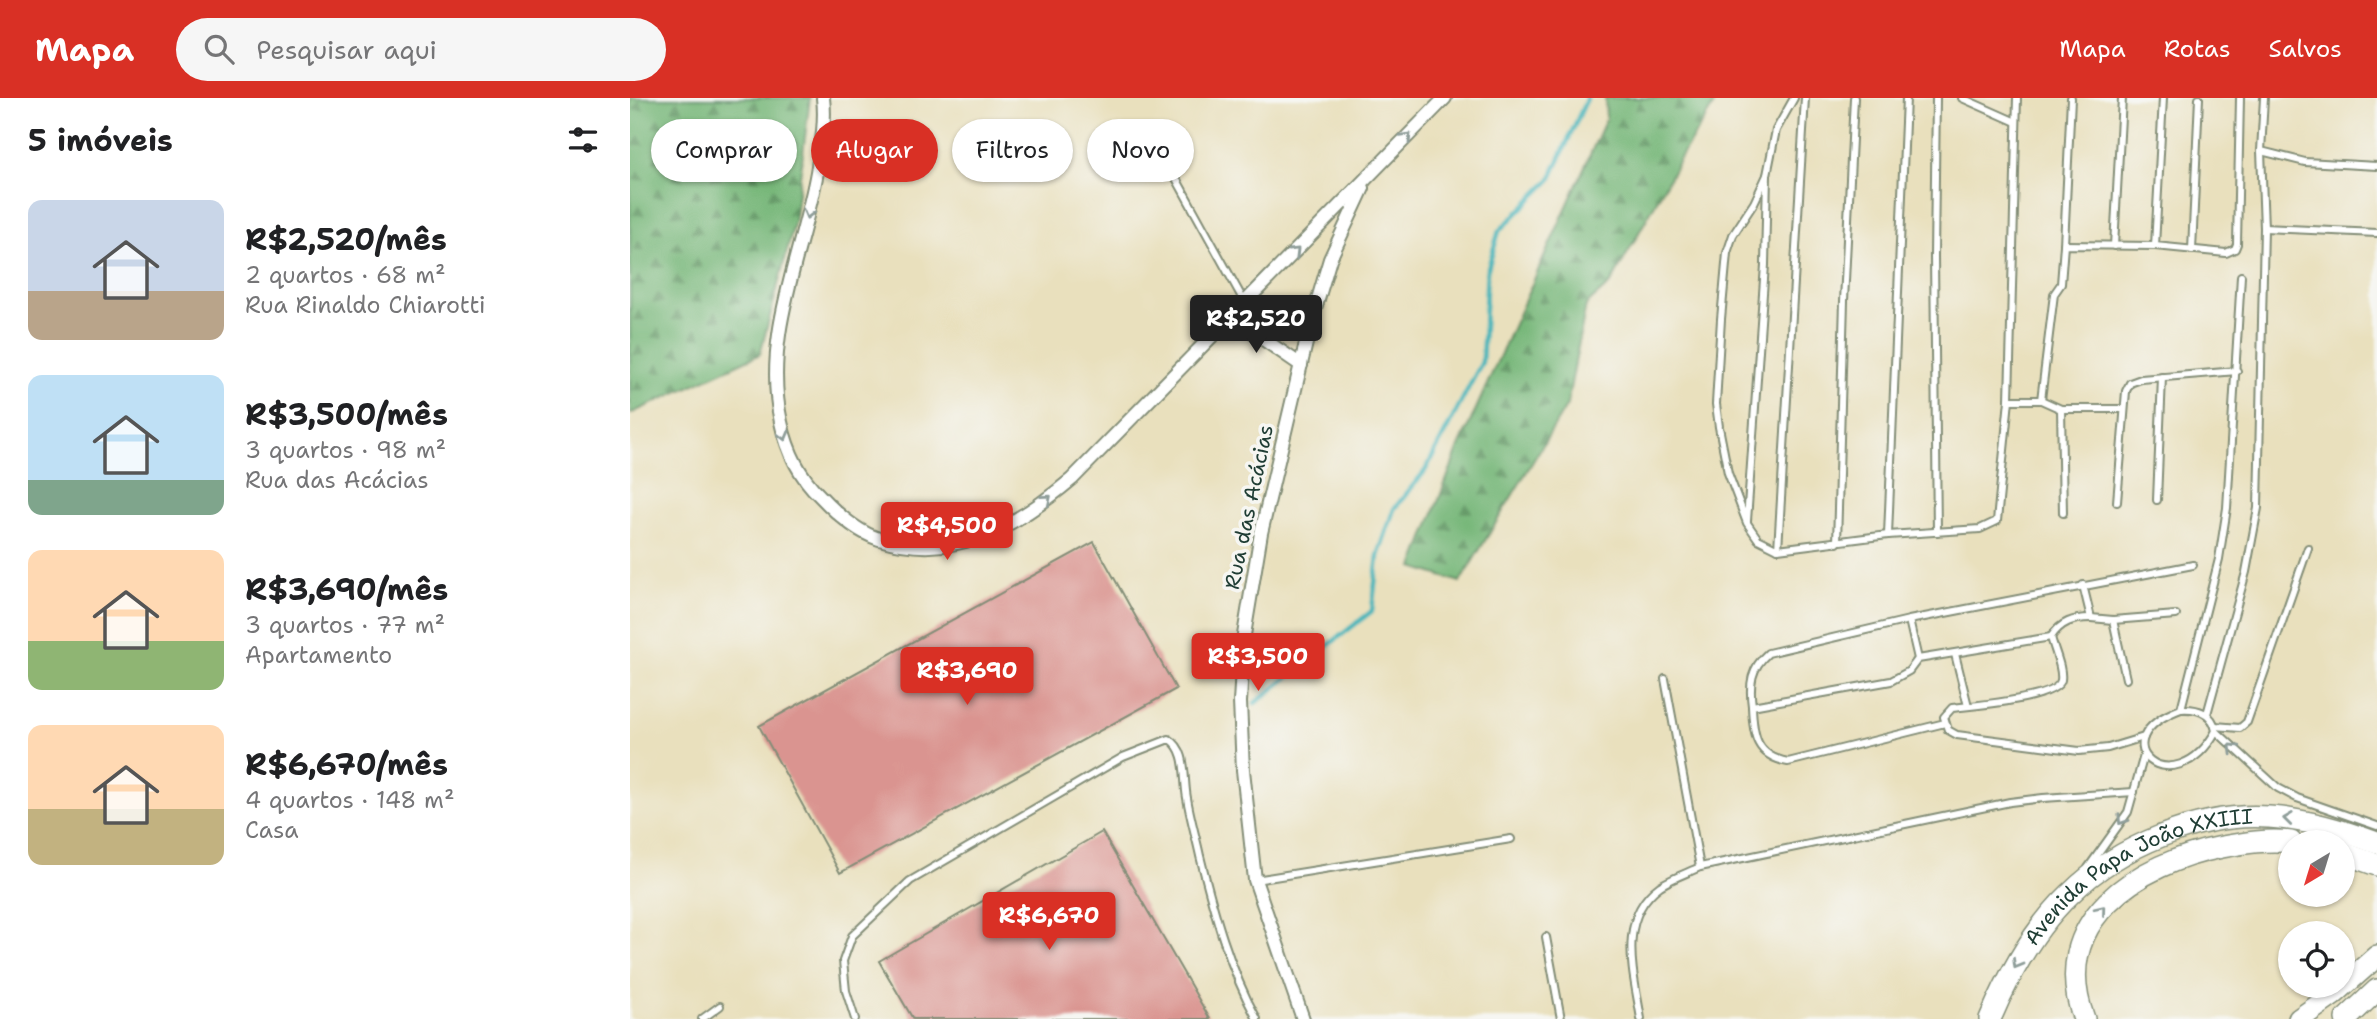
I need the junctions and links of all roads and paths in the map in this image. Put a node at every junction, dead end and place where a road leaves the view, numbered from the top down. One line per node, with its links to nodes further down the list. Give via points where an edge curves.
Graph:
1 (823, 98): 30 (street, one-way to 30, via 822,143 782,316 775,398 786,446 808,485 839,515 873,537 903,546 935,548 971,541 1038,507)
2 (1445, 98): 20 (street, one-way to 2)
3 (1794, 98): 19 (lane, via 1776,130)
4 (1805, 98): 46 (lane)
5 (1854, 98): 44 (lane)
6 (1906, 98): 43 (lane)
7 (1936, 98): 42 (lane)
8 (1962, 98): 16 (lane)
9 (2017, 98): 16 (lane)
10 (2071, 98): 24 (lane)
11 (2122, 98): 25 (lane)
12 (2163, 98): 26 (lane)
13 (2199, 98): 27 (lane)
14 (2240, 98): 27 (lane, via 2237,244 2226,253)
15 (2264, 98): 17 (lane)
16 (2016, 122): 34 (lane)
17 (2261, 151): 18 (lane, via 2305,162); 22 (lane)
18 (2377, 166)
19 (1767, 175): 41 (lane); 41 (lane, via 1727,253 1720,331 1719,427 1728,473)
20 (1370, 176): 29 (street, one-way to 20); 31 (street, Rua das Acácias, via 1330,259)
21 (1178, 182): 29 (lane)
22 (2263, 228): 23 (lane); 61 (lane, via 2258,508 2246,572)
23 (2377, 233)
24 (2064, 245): 25 (lane); 35 (lane)
25 (2114, 246): 26 (lane)
26 (2155, 246): 27 (lane)
27 (2192, 250)
28 (2241, 276): 32 (lane)
29 (1245, 303): 30 (street)
30 (1231, 317): 31 (street)
31 (1300, 365): 74 (street, Rua das Acácias, via 1261,533 1244,635 1240,702 1243,770)
32 (2237, 371): 33 (lane); 60 (lane, via 2219,559)
33 (2162, 377): 37 (lane, via 2130,383); 38 (lane)
34 (2009, 400): 35 (lane); 42 (lane, via 1997,521 1980,529)
35 (2041, 400): 36 (lane)
36 (2061, 409): 37 (lane); 40 (lane)
37 (2124, 409): 39 (lane)
38 (2157, 500)
39 (2117, 502)
40 (2063, 513)
41 (1747, 523): 46 (lane, via 1758,539)
42 (1937, 532): 43 (lane)
43 (1888, 535): 44 (lane)
44 (1837, 543): 46 (lane)
45 (2308, 548): 63 (lane, via 2247,722 2240,729)
46 (1778, 549)
47 (2193, 565): 48 (lane)
48 (2083, 585): 50 (lane); 51 (lane)
49 (2176, 615): 52 (lane)
50 (2091, 618): 52 (lane); 53 (lane, via 2070,620)
51 (1909, 620): 55 (lane); 58 (lane, via 1768,653 1758,662 1750,682)
52 (2113, 620): 57 (lane)
53 (2051, 637): 54 (lane); 59 (lane, via 2062,677 2057,688)
54 (1955, 654): 55 (lane); 59 (lane)
55 (1919, 659): 58 (lane, via 1891,681)
56 (1665, 679): 73 (lane)
57 (2126, 679)
58 (1752, 706): 62 (lane, via 1762,752 1773,760 1788,762)
59 (1968, 706): 62 (lane, via 1952,708)
60 (2181, 709): 61 (lane); 64 (lane, via 2160,719)
61 (2207, 714): 63 (lane)
62 (1945, 723): 64 (lane, via 1956,736 2079,751)
63 (2216, 728): 65 (lane, via 2203,750 2173,767 2161,767); 67 (lane, one-way to 63, via 2278,788)
64 (2144, 737): 65 (lane)
65 (2144, 755): 66 (lane)
66 (2134, 792): 73 (lane, via 2010,802); 75 (lane, one-way to 75, via 2128,812)
67 (2377, 826)
68 (1511, 839): 74 (lane)
69 (2278, 842): 87 (main road, one-way to 69, via 2077,1001 2078,952 2096,914 2117,891 2155,868 2199,851)
70 (2377, 843): 75 (main road, Avenida Papa João XXIII, one-way to 75, via 2304,821 2266,816 2201,822 2130,852)
71 (2356, 858): 72 (main road)
72 (2377, 865)
73 (1700, 867): 85 (lane, via 1659,887 1637,914 1630,949)
74 (1255, 880): 83 (street, Rua das Acácias)
75 (2069, 894): 86 (main road, Avenida Papa João XXIII, one-way to 86, via 2016,964)
76 (1546, 937): 84 (lane)
77 (2377, 956): 88 (main road)
78 (2377, 990): 89 (main road)
79 (720, 1006): 80 (lane)
80 (702, 1019)
81 (855, 1019): 82 (lane, via 843,961 852,936 901,889 1123,757 1169,739 1182,754 1187,798 1210,897 1240,989)
82 (1257, 1019)
83 (1303, 1019)
84 (1561, 1019)
85 (1642, 1019)
86 (1990, 1019)
87 (2084, 1019)
88 (2299, 1019)
89 (2346, 1019)

